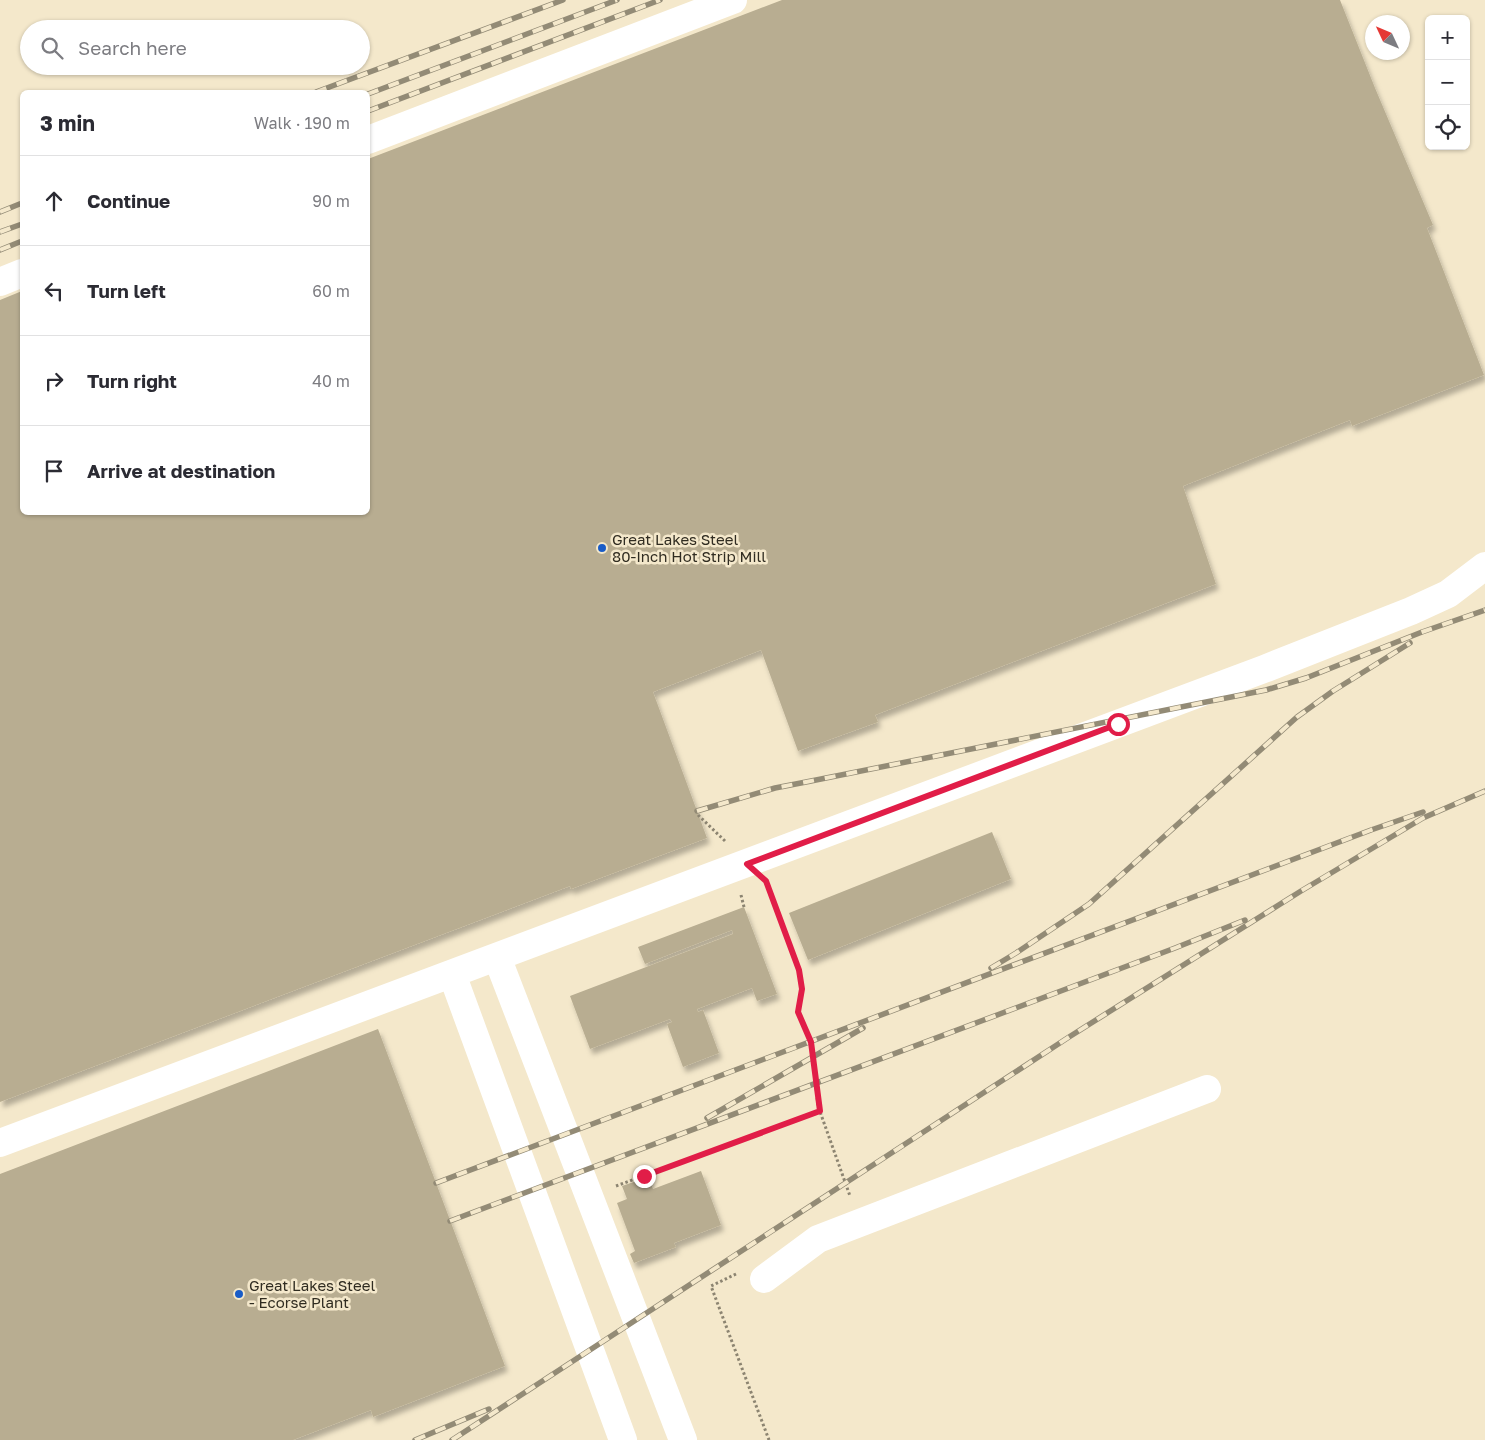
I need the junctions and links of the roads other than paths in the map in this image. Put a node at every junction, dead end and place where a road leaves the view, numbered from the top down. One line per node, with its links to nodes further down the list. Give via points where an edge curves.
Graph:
1 (733, 0): 2 (lane)
2 (370, 139)
3 (20, 274): 4 (lane)
4 (0, 282)
5 (1485, 566): 6 (lane, via 1448,594 1264,669)
6 (497, 957): 7 (lane); 12 (lane)
7 (452, 974): 9 (lane); 11 (lane)
8 (1208, 1090): 10 (lane, via 818,1239)
9 (0, 1143)
10 (754, 1275)
11 (623, 1440)
12 (683, 1440)

